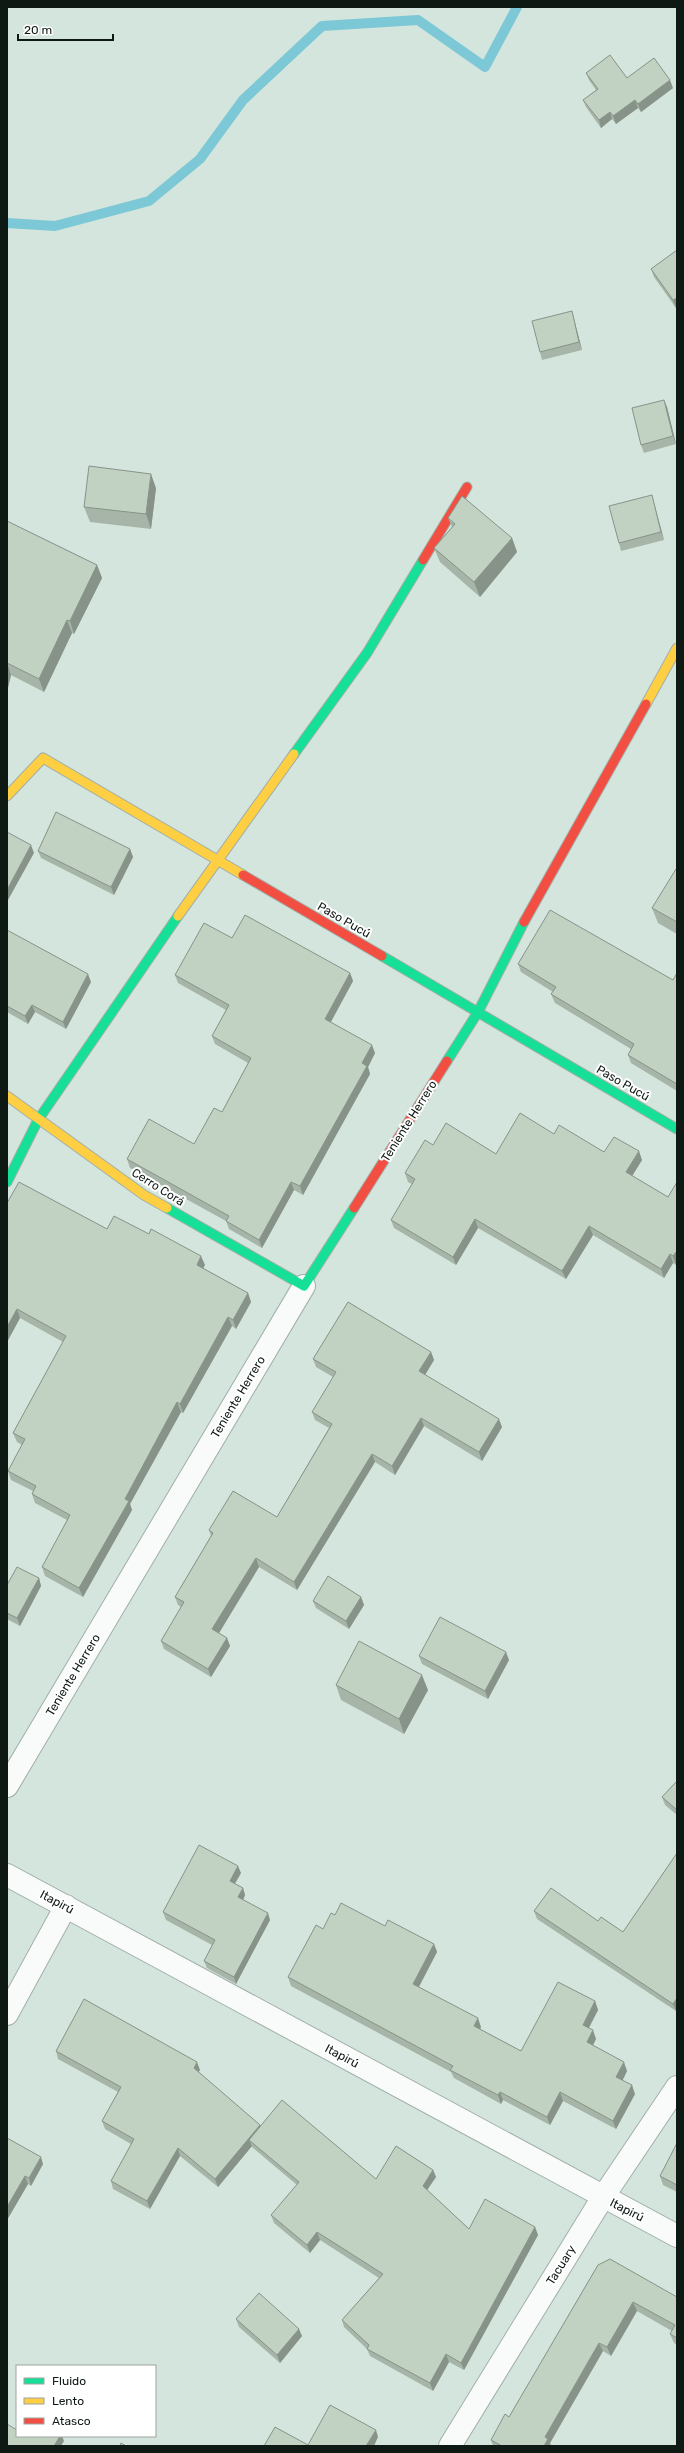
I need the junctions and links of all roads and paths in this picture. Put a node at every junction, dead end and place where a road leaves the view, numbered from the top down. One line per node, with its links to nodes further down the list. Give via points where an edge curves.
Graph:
1 (467, 487): 4 (street, via 367,653)
2 (677, 648): 5 (street, Teniente Herrero, via 518,932)
3 (7, 796): 4 (street, Paso Pucú, via 42,758)
4 (217, 860): 5 (street, Paso Pucú); 7 (street)
5 (478, 1012): 8 (street, Paso Pucú); 10 (street, Teniente Herrero)
6 (7, 1096): 7 (street, Cerro Corá)
7 (38, 1120): 9 (street); 10 (street, Cerro Corá, via 144,1195)
8 (677, 1128)
9 (7, 1182)
10 (304, 1286): 11 (street, Teniente Herrero)
11 (7, 1786)
12 (7, 1875): 13 (street, Itapirú)
13 (66, 1906): 14 (street); 16 (street, Itapirú)
14 (7, 2014)
15 (677, 2087): 16 (street, Tacuary)
16 (602, 2198): 17 (street, Itapirú); 18 (street, Tacuary)
17 (677, 2236)
18 (450, 2446)

